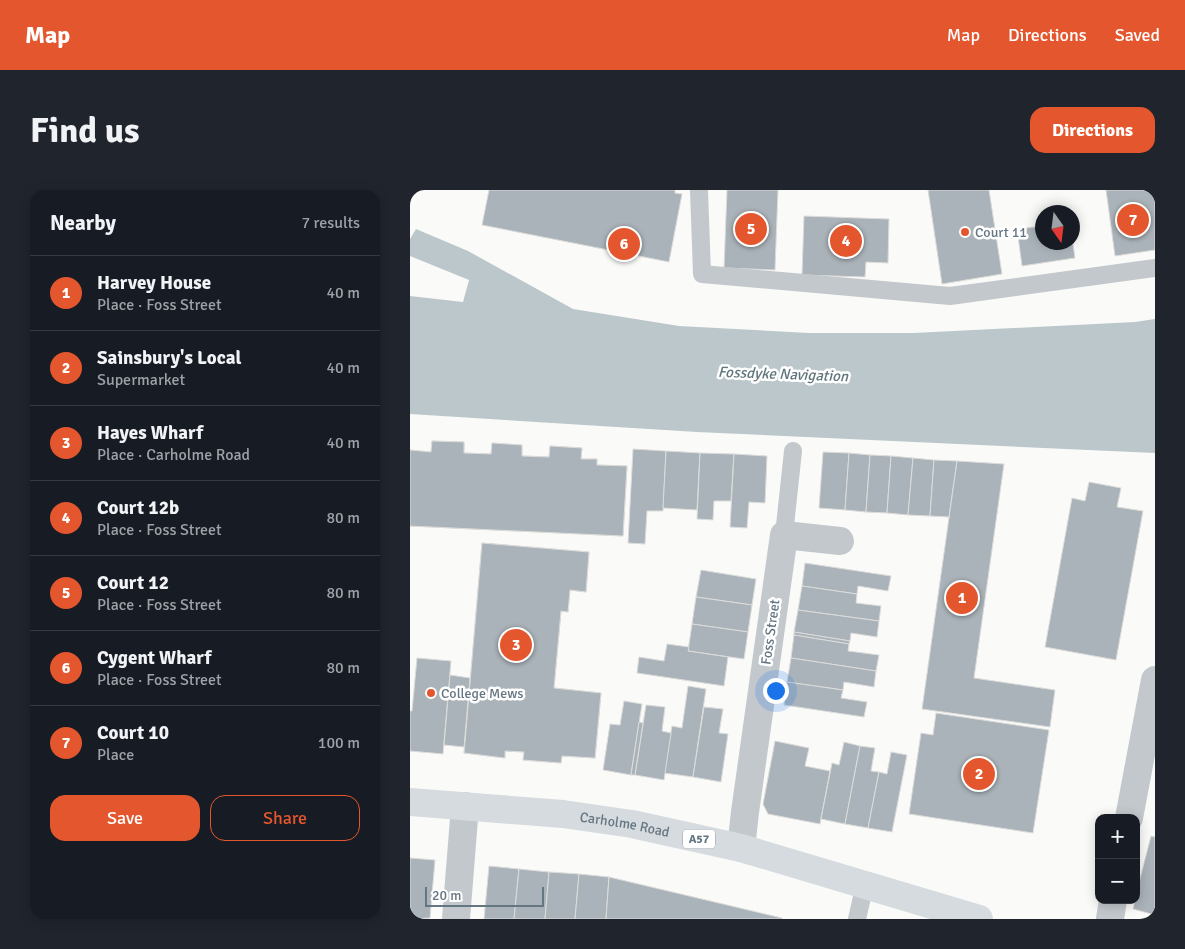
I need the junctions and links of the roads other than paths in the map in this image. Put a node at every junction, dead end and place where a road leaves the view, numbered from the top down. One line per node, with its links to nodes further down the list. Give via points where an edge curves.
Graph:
1 (699, 190): 2 (lane, via 702,274 950,296)
2 (1155, 268)
3 (793, 451): 4 (lane, Foss Street)
4 (784, 535): 5 (street); 10 (street, Foss Street)
5 (840, 540)
6 (1155, 680): 9 (street)
7 (410, 802): 8 (main road, Carholme Road / A57)
8 (465, 806): 10 (main road, Carholme Road / A57, via 563,814 632,824); 13 (street)
9 (1130, 814)
10 (741, 848): 11 (main road, Carholme Road / A57)
11 (866, 884): 14 (lane); 15 (main road, Carholme Road / A57)
12 (1112, 904): 16 (street)
13 (456, 919)
14 (858, 919)
15 (980, 919)
16 (1110, 919)

